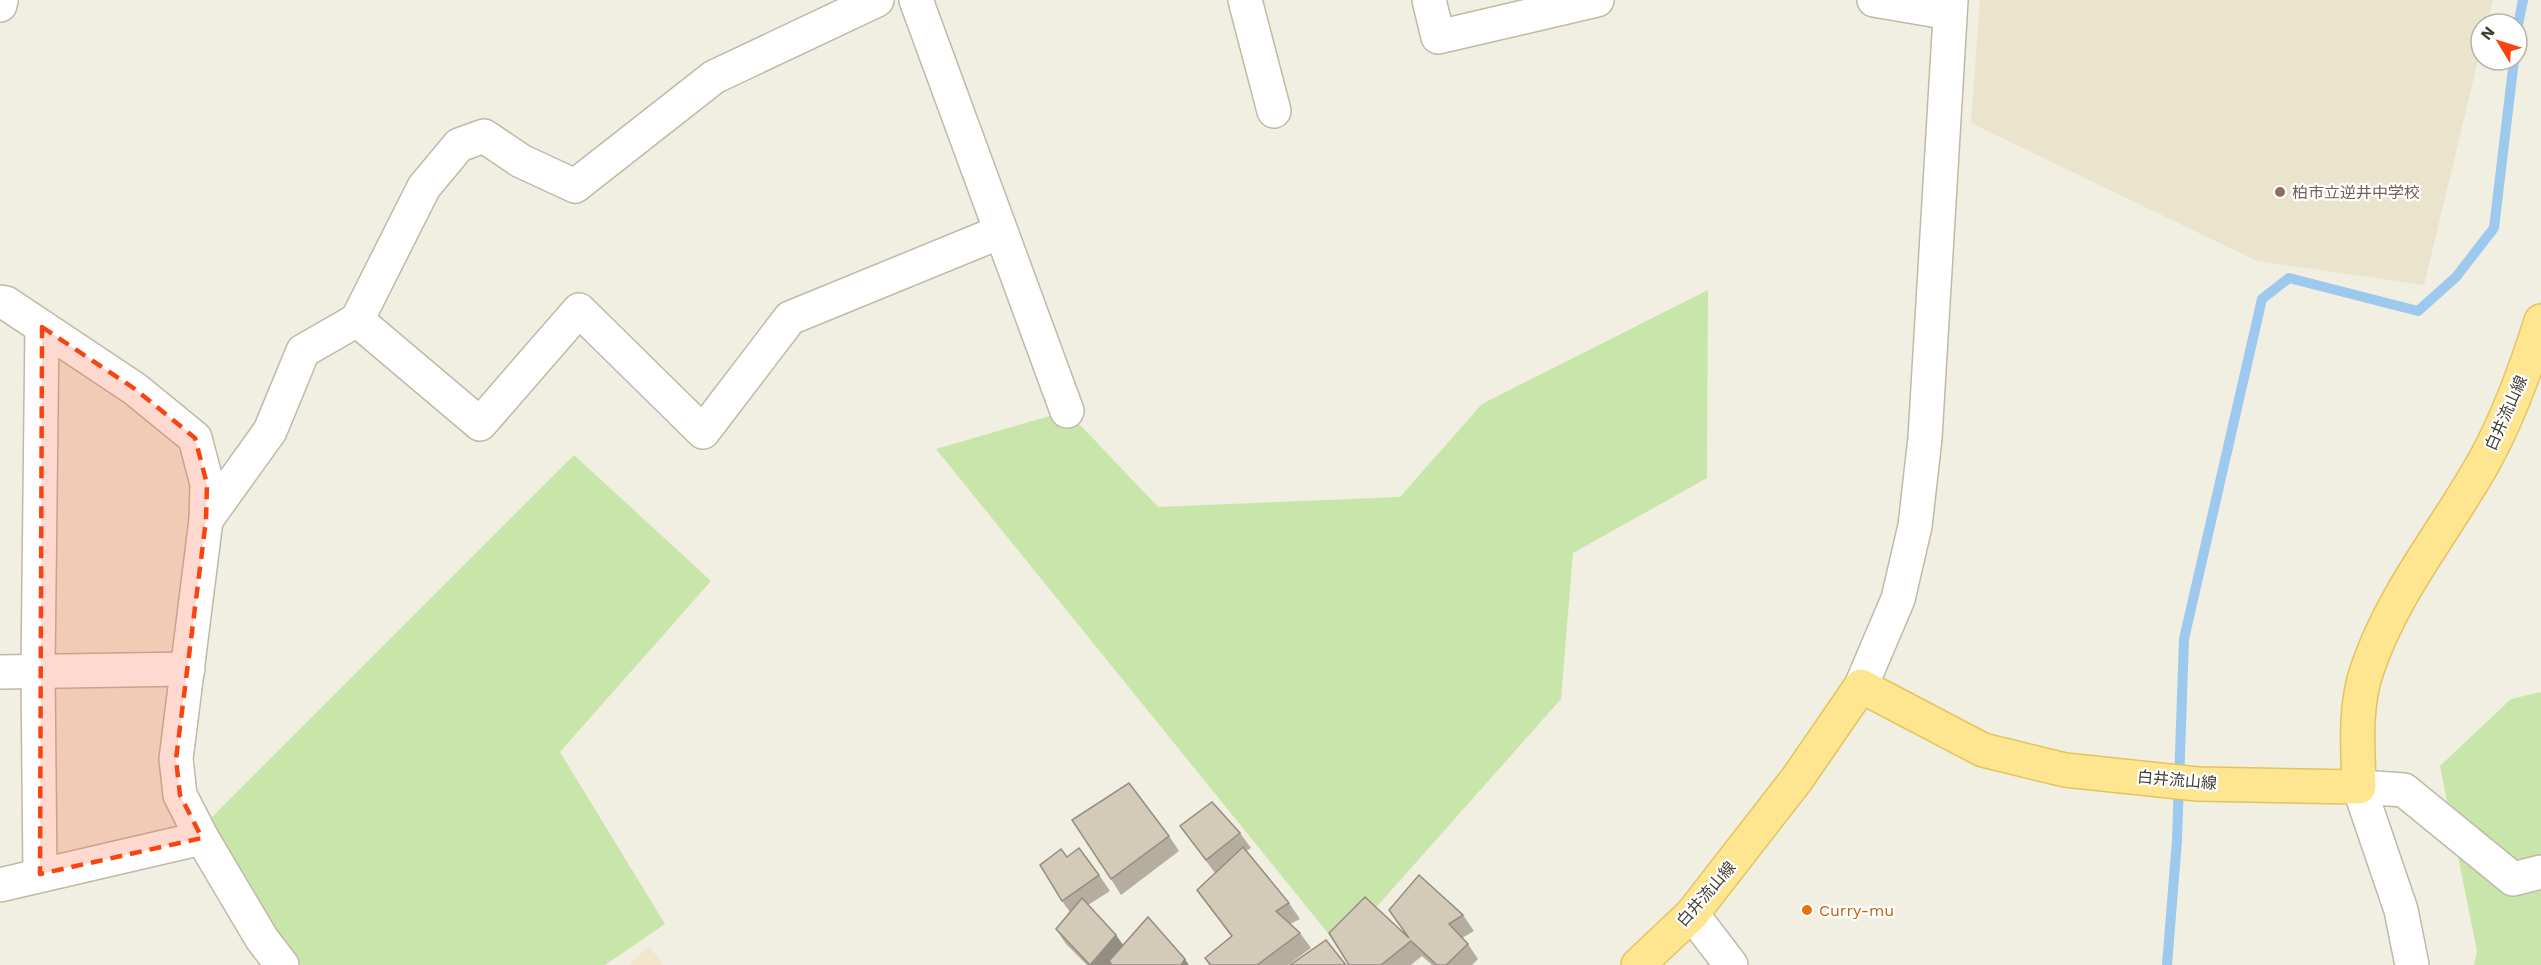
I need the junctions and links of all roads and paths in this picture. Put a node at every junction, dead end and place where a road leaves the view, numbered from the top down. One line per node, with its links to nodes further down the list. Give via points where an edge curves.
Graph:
1 (1, 0): 8 (street)
2 (916, 0): 11 (street)
3 (1245, 0): 10 (street)
4 (1429, 0): 5 (street, via 1438,37)
5 (1597, 0)
6 (1874, 0): 9 (street)
7 (869, 2): 13 (street, via 714,77 575,186 521,161 484,136 459,145 424,187)
8 (0, 5)
9 (1951, 6): 21 (street, via 1925,438 1915,526 1898,599)
10 (1274, 111)
11 (1000, 232): 13 (street, via 790,318 703,432 579,310 480,424); 16 (street)
12 (0, 302): 15 (street)
13 (357, 320): 17 (street, via 303,351 270,431)
14 (2541, 321): 22 (main road, 白井流山線, via 2511,408 2484,461 2386,622 2366,671 2358,706)
15 (42, 327): 17 (street, via 135,389 195,438 207,484); 19 (street)
16 (1067, 411)
17 (207, 520): 18 (street)
18 (188, 669): 19 (street); 23 (street, via 176,759 180,795)
19 (38, 671): 20 (street); 25 (street)
20 (0, 672)
21 (1861, 686): 22 (main road, 白井流山線, via 1983,750 2065,770 2198,784); 27 (main road, 白井流山線, via 1797,779)
22 (2359, 788): 24 (street, via 2404,790 2513,879); 31 (street, via 2401,910)
23 (202, 838): 25 (street); 28 (street, via 262,939)
24 (2541, 872)
25 (40, 874): 26 (street)
26 (0, 885)
27 (1692, 914): 29 (main road, 白井流山線); 30 (street)
28 (282, 965)
29 (1638, 965)
30 (1731, 965)
31 (2412, 965)

